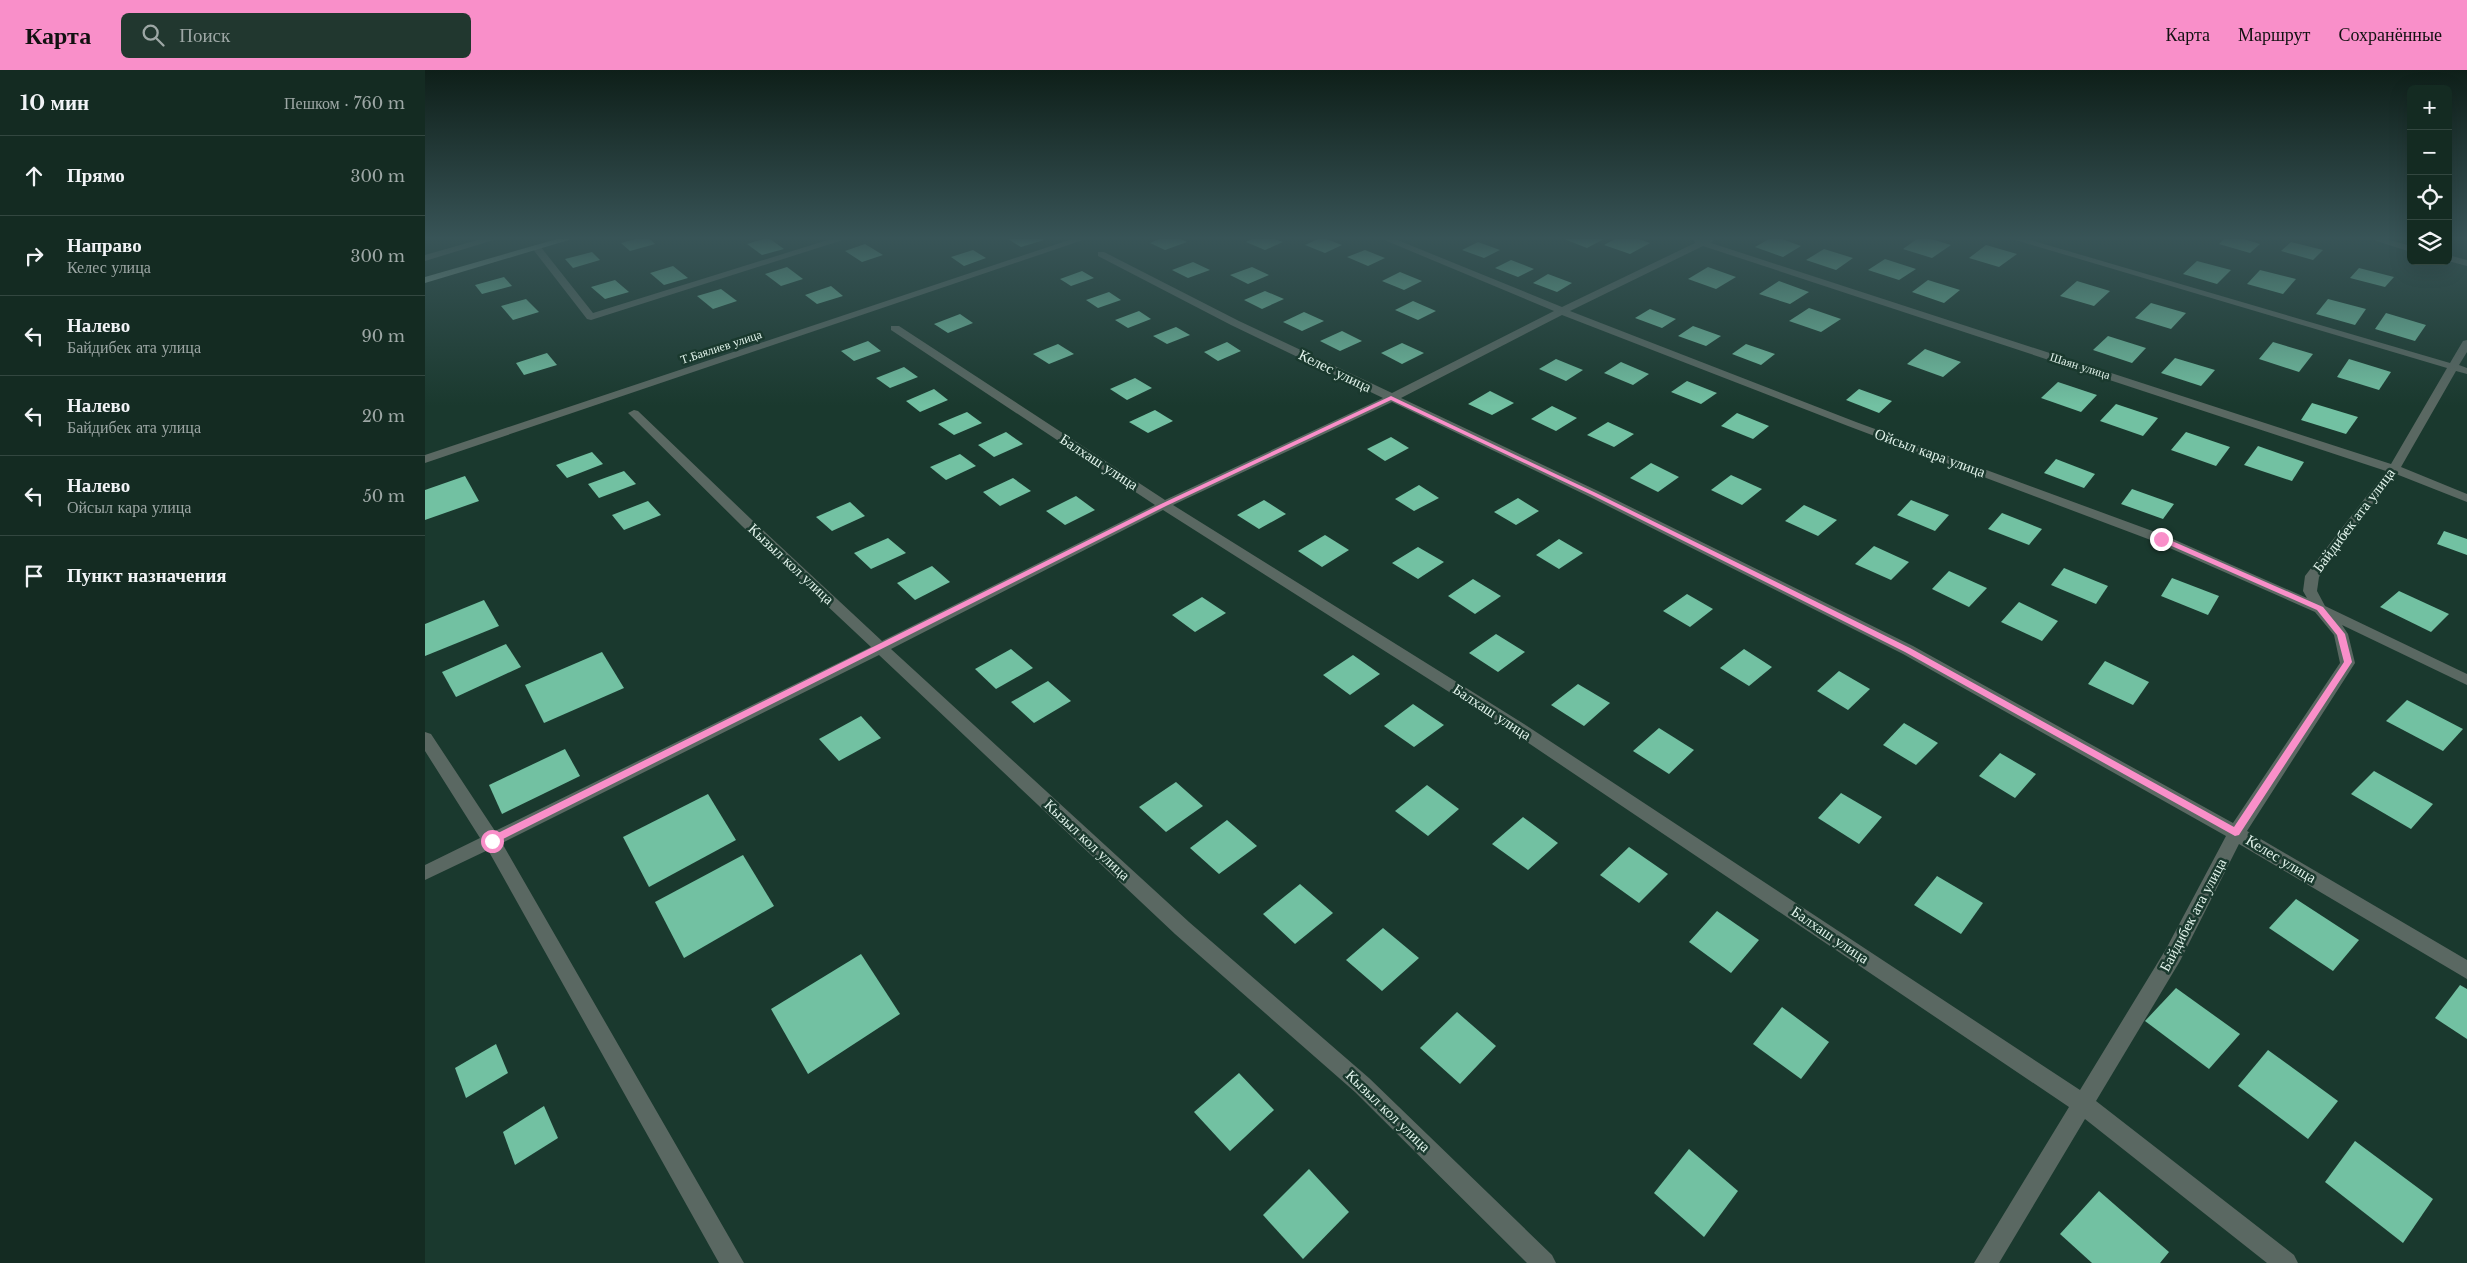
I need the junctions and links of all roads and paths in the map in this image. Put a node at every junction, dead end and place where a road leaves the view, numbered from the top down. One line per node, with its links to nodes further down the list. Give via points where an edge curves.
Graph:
1 (574, 295): 2 (street, via 591,317)
2 (663, 295)
3 (916, 295): 15 (street, Т.Баялиев улица)
4 (1180, 295): 13 (street, Келес улица)
5 (1522, 295): 9 (street, Ойсыл кара улица)
6 (1595, 295): 9 (street)
7 (1865, 295): 16 (street, Шаян улица)
8 (2208, 295): 12 (street)
9 (1562, 311): 13 (street); 19 (street, Ойсыл кара улица, via 2161,539)
10 (895, 328): 18 (street, Балхаш улица)
11 (2467, 343): 12 (street, Байдибек ата улица)
12 (2460, 368): 16 (street, Байдибек ата улица)
13 (1391, 398): 18 (street); 23 (street, Келес улица, via 1594,494 1908,650)
14 (635, 413): 20 (street, Кызыл кол улица)
15 (425, 459)
16 (2393, 469): 17 (street, Шаян улица); 19 (street, Байдибек ата улица, via 2311,576 2310,592)
17 (2467, 498)
18 (1164, 505): 20 (street); 27 (street, Балхаш улица, via 1518,728)
19 (2320, 609): 21 (street, Ойсыл кара улица); 23 (street, Байдибек ата улица, via 2341,634 2348,662)
20 (880, 648): 24 (street); 29 (street, Кызыл кол улица, via 1182,928 1362,1084)
21 (2467, 680)
22 (425, 738): 24 (street)
23 (2235, 833): 26 (street, Келес улица); 27 (street, Байдибек ата улица, via 2173,955)
24 (492, 841): 25 (street); 28 (street)
25 (425, 873)
26 (2467, 970)
27 (2083, 1104): 30 (street, Байдибек ата улица); 31 (street, Балхаш улица)
28 (733, 1263)
29 (1544, 1263)
30 (1986, 1263)
31 (2286, 1263)

